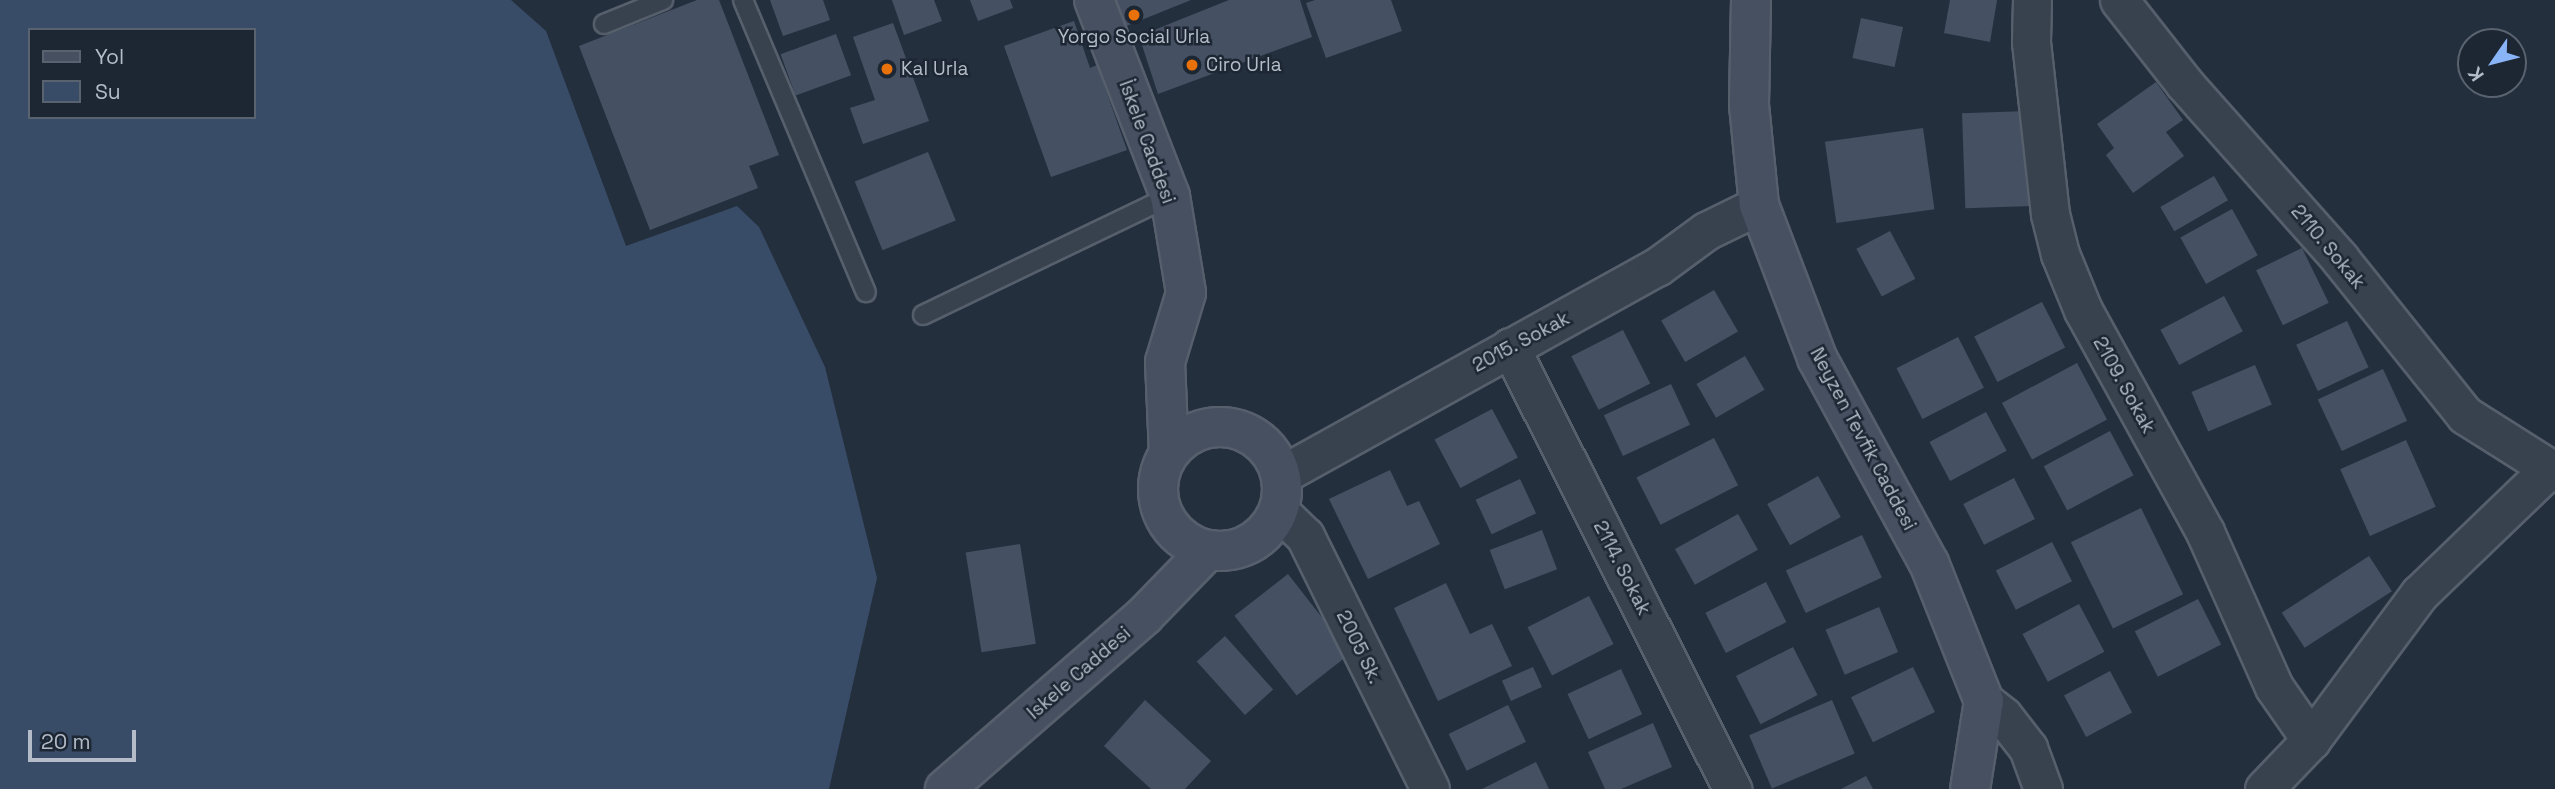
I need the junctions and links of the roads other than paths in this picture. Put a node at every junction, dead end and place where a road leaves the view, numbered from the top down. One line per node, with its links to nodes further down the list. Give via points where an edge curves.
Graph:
1 (663, 0): 7 (lane)
2 (743, 0): 10 (lane)
3 (1094, 0): 8 (street, İskele Caddesi)
4 (1751, 0): 9 (street, Neyzen Tevfik Caddesi, via 1749,105)
5 (2032, 0): 18 (street, 2109. Sokak, via 2031,43 2050,214 2060,254 2083,310 2205,532 2274,687)
6 (2119, 0): 14 (street, 2110. Sokak, via 2465,415)
7 (604, 24)
8 (1170, 196): 11 (lane); 13 (street, İskele Caddesi, via 1186,293 1165,362)
9 (1759, 205): 12 (street, 2015. Sokak, via 1706,231 1657,267); 17 (street, Neyzen Tevfik Caddesi, via 1817,358 1929,563)
10 (866, 292)
11 (923, 315)
12 (1510, 347): 15 (street, 2015. Sokak); 21 (street, 2114. Sokak)
13 (1169, 452): 15 (street, via 1197,431 1232,428 1264,444); 16 (street, via 1157,485 1162,511 1176,534)
14 (2552, 470): 18 (street, via 2420,594)
15 (1280, 493): 16 (street, via 1258,540 1234,550); 20 (street, 2005 Sk.)
16 (1207, 551): 19 (street, Iskele Caddesi, via 1144,616)
17 (1984, 701): 22 (street); 23 (street, via 2003,716 2028,748)
18 (2311, 740): 24 (street)
19 (945, 789)
20 (1430, 789)
21 (1732, 789)
22 (1970, 789)
23 (2043, 789)
24 (2264, 789)

